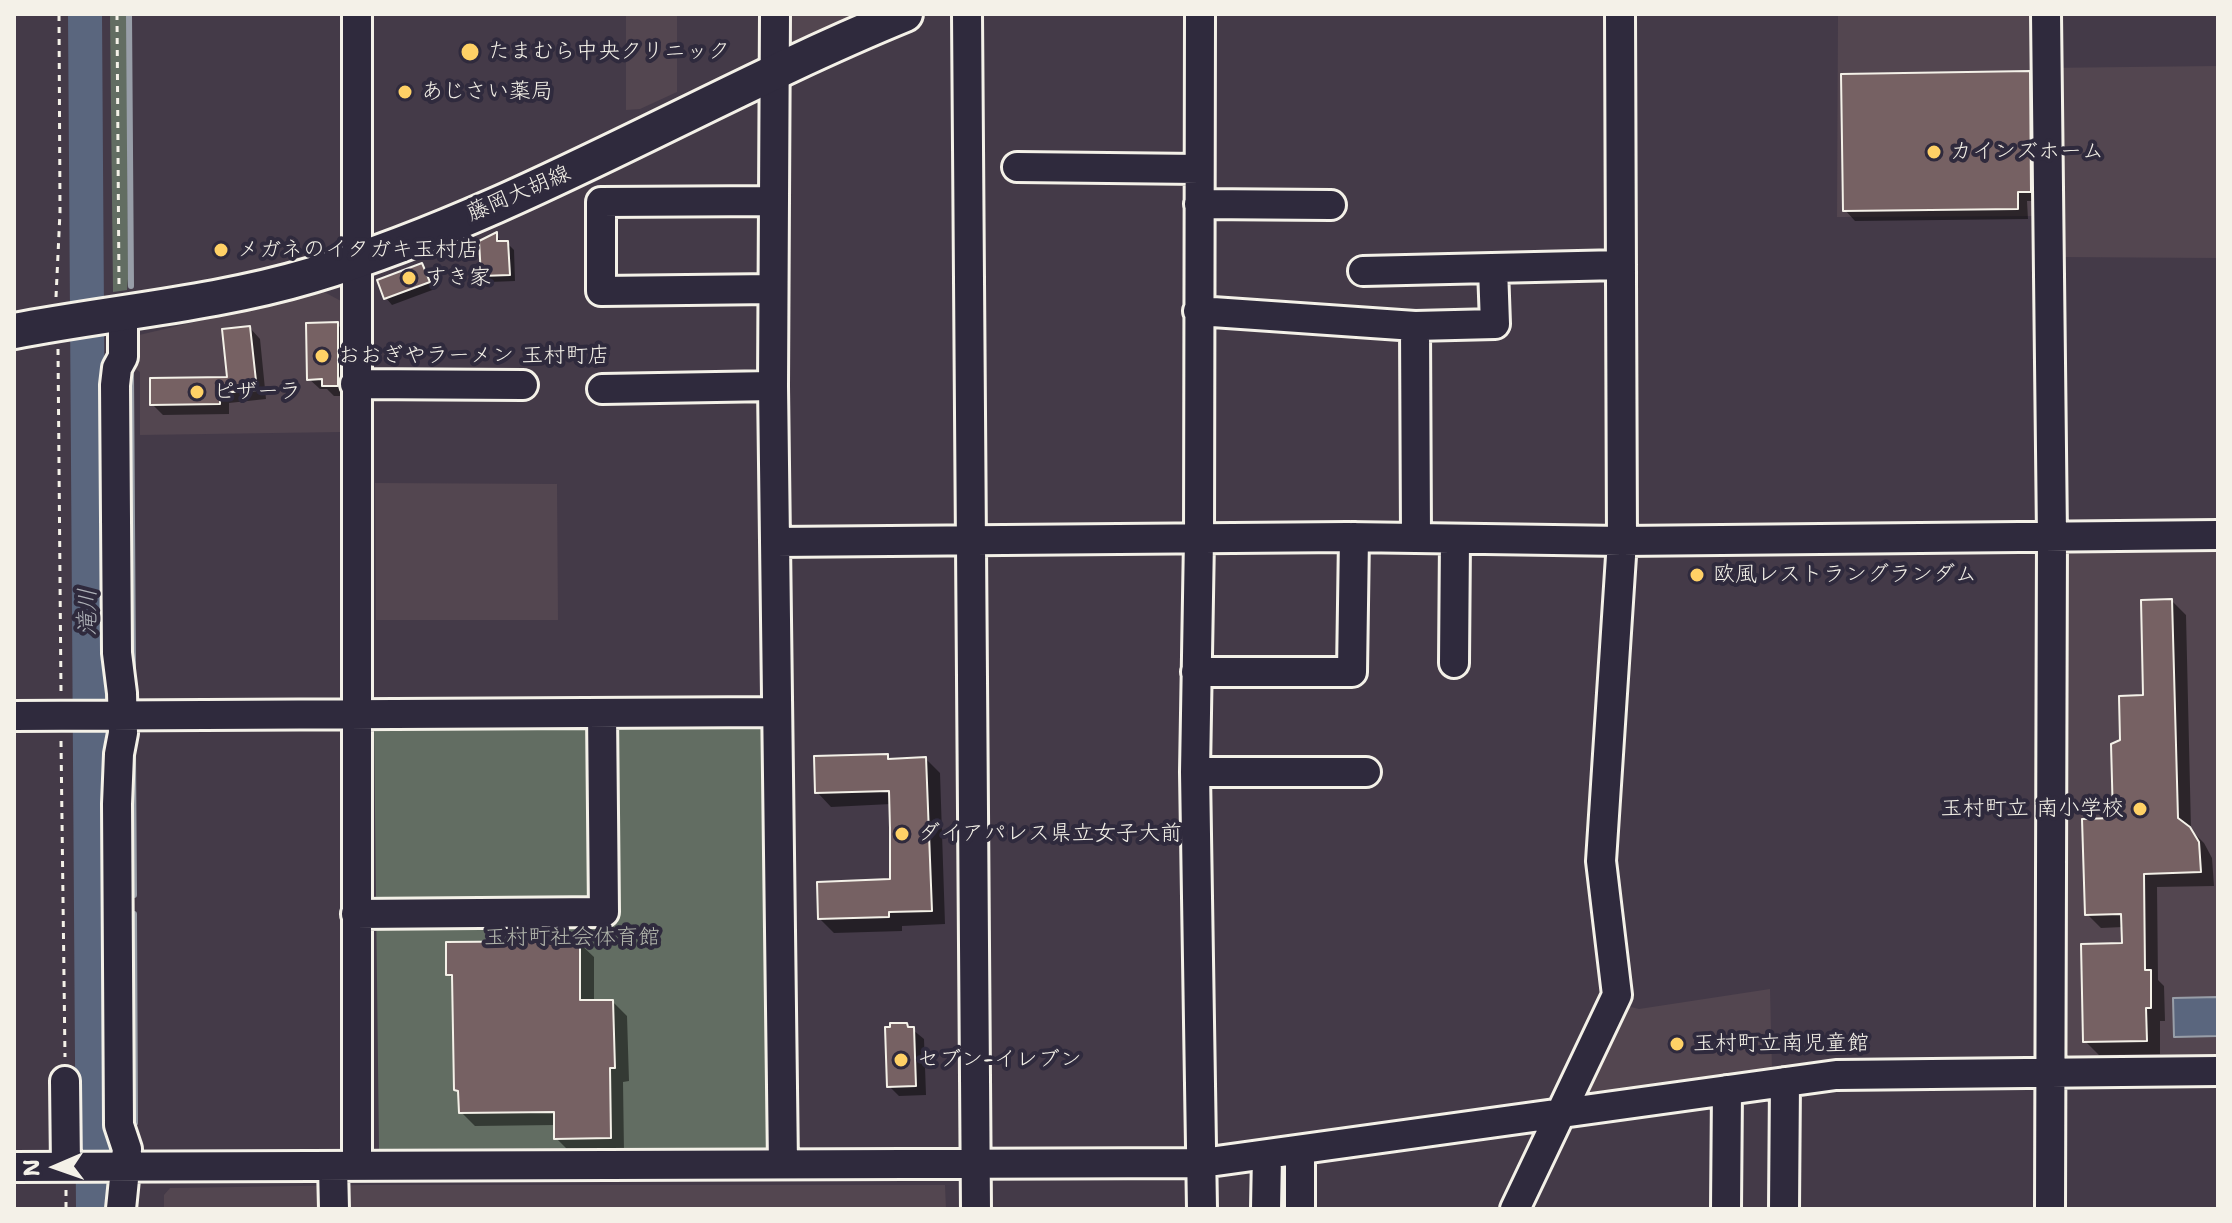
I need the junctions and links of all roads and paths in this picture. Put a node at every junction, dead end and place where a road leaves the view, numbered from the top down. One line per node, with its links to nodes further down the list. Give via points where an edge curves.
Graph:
1 (59, 14): 23 (path)
2 (117, 14): 21 (path)
3 (357, 14): 16 (street)
4 (775, 14): 10 (street)
5 (905, 14): 10 (main road, 藤岡大胡線)
6 (967, 14): 36 (street)
7 (1200, 14): 12 (street)
8 (1620, 14): 17 (street)
9 (2046, 14): 31 (street)
10 (775, 73): 13 (street); 16 (main road, 藤岡大胡線, via 550,182)
11 (1017, 167): 12 (street)
12 (1199, 169): 14 (street)
13 (773, 201): 20 (street); 20 (street, via 601,202 601,291)
14 (1199, 204): 15 (street); 22 (street)
15 (1331, 205)
16 (355, 260): 21 (main road, 藤岡大胡線, via 258,289); 26 (street)
17 (1621, 265): 18 (street); 37 (street)
18 (1493, 268): 19 (street); 24 (street, via 1495,324)
19 (1363, 271)
20 (773, 289): 28 (street)
21 (118, 307): 23 (main road, 藤岡大胡線); 44 (street, via 123,357 115,401)
22 (1198, 311): 24 (street); 34 (street)
23 (61, 313): 25 (main road)
24 (1415, 326): 33 (street)
25 (14, 331)
26 (355, 384): 27 (street); 43 (street)
27 (523, 385)
28 (773, 386): 29 (street); 38 (street)
29 (602, 389)
30 (2218, 535): 31 (street)
31 (2052, 536): 37 (street); 50 (street)
32 (1354, 537): 33 (street); 34 (street); 40 (street, via 1352,672)
33 (1416, 538): 35 (street)
34 (1199, 539): 36 (street); 40 (street)
35 (1455, 539): 37 (street); 39 (street)
36 (972, 540): 38 (street); 59 (street)
37 (1622, 541): 54 (street, via 1601,861 1617,995)
38 (776, 542): 41 (street)
39 (1454, 663)
40 (1196, 672): 46 (street)
41 (776, 712): 42 (street); 58 (street)
42 (602, 713): 43 (street); 48 (street, via 604,912)
43 (357, 714): 44 (street); 48 (street)
44 (118, 715): 45 (street); 61 (street, via 119,1125 127,1149)
45 (14, 716)
46 (1195, 772): 47 (street); 57 (street)
47 (1366, 772)
48 (356, 914): 62 (street)
49 (2218, 1071): 50 (street)
50 (2049, 1073): 52 (street, via 1836,1075); 73 (street)
51 (65, 1081): 60 (street)
52 (1785, 1082): 53 (street); 72 (street)
53 (1727, 1090): 54 (street); 71 (street)
54 (1562, 1112): 55 (street); 70 (street)
55 (1300, 1150): 56 (street); 69 (street)
56 (1267, 1155): 57 (street); 68 (street)
57 (1202, 1163): 59 (street); 67 (street)
58 (783, 1164): 59 (street); 62 (street)
59 (977, 1165): 66 (street)
60 (68, 1166): 61 (street); 63 (street)
61 (121, 1166): 62 (street); 64 (street)
62 (345, 1166): 65 (street)
63 (14, 1167)
64 (121, 1209)
65 (334, 1209)
66 (976, 1209)
67 (1202, 1209)
68 (1266, 1209)
69 (1300, 1209)
70 (1515, 1209)
71 (1726, 1209)
72 (1784, 1209)
73 (2050, 1209)

